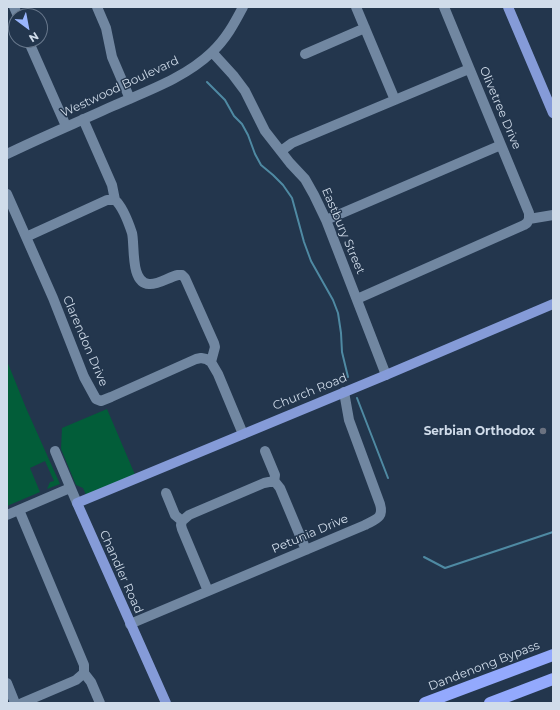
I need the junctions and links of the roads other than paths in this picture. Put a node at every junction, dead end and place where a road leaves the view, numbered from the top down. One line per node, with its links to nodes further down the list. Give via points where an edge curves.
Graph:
1 (97, 7): 11 (street, via 106,28 112,57)
2 (243, 7): 8 (street, Westwood Boulevard, via 229,32)
3 (356, 7): 6 (street)
4 (444, 7): 10 (street, Olivetree Drive)
5 (508, 7): 13 (main road)
6 (365, 28): 9 (street); 12 (street)
7 (32, 48): 15 (street)
8 (212, 52): 11 (street, Westwood Boulevard, via 187,71); 17 (street, Eastbury Street, via 245,91 265,131)
9 (305, 54)
10 (469, 69): 12 (street); 16 (street, Olivetree Drive)
11 (130, 99): 14 (street, Westwood Boulevard)
12 (395, 100): 17 (street, via 292,143)
13 (553, 113)
14 (83, 119): 15 (street, Westwood Boulevard); 20 (street, via 112,185)
15 (66, 126): 18 (street, Westwood Boulevard)
16 (501, 144): 22 (street, Olivetree Drive, via 529,213); 23 (street)
17 (281, 152): 23 (street, Eastbury Street, via 305,179)
18 (7, 154)
19 (7, 194): 24 (street, Clarendon Drive)
20 (115, 200): 24 (street, via 107,200); 27 (street, via 121,206 132,232 134,264 141,281 153,284 178,275 185,278 214,343)
21 (553, 215): 22 (street)
22 (529, 219): 25 (street, via 524,225)
23 (326, 220): 25 (street, Eastbury Street)
24 (26, 237): 27 (street, Clarendon Drive, via 84,377 96,399 101,401 201,358)
25 (357, 299): 28 (street, Eastbury Street)
26 (553, 304): 28 (main road, Church Road)
27 (212, 362): 30 (street)
28 (386, 375): 29 (main road, Church Road)
29 (344, 392): 30 (main road, Church Road); 40 (street, Petunia Drive, via 349,420 382,512 374,521)
30 (243, 434): 36 (main road, Church Road)
31 (55, 451): 34 (street, Chandler Road)
32 (265, 451): 33 (street, via 275,475)
33 (274, 482): 39 (street, via 267,482 189,515); 40 (street, via 280,488)
34 (70, 488): 36 (street, Chandler Road); 37 (street)
35 (166, 492): 39 (street)
36 (77, 503): 42 (main road, Chandler Road)
37 (19, 510): 38 (street); 44 (street, via 84,665)
38 (7, 515)
39 (182, 521): 41 (street, via 182,529)
40 (306, 550): 41 (street, Petunia Drive)
41 (208, 591): 42 (street, Petunia Drive)
42 (130, 624): 50 (main road, Chandler Road)
43 (553, 655): 51 (highway, Dandenong Bypass)
44 (84, 673): 48 (street, via 76,680); 49 (street)
45 (553, 679): 52 (highway)
46 (7, 683): 47 (street)
47 (15, 703)
48 (22, 703)
49 (100, 703)
50 (166, 703)
51 (425, 703)
52 (490, 703)

